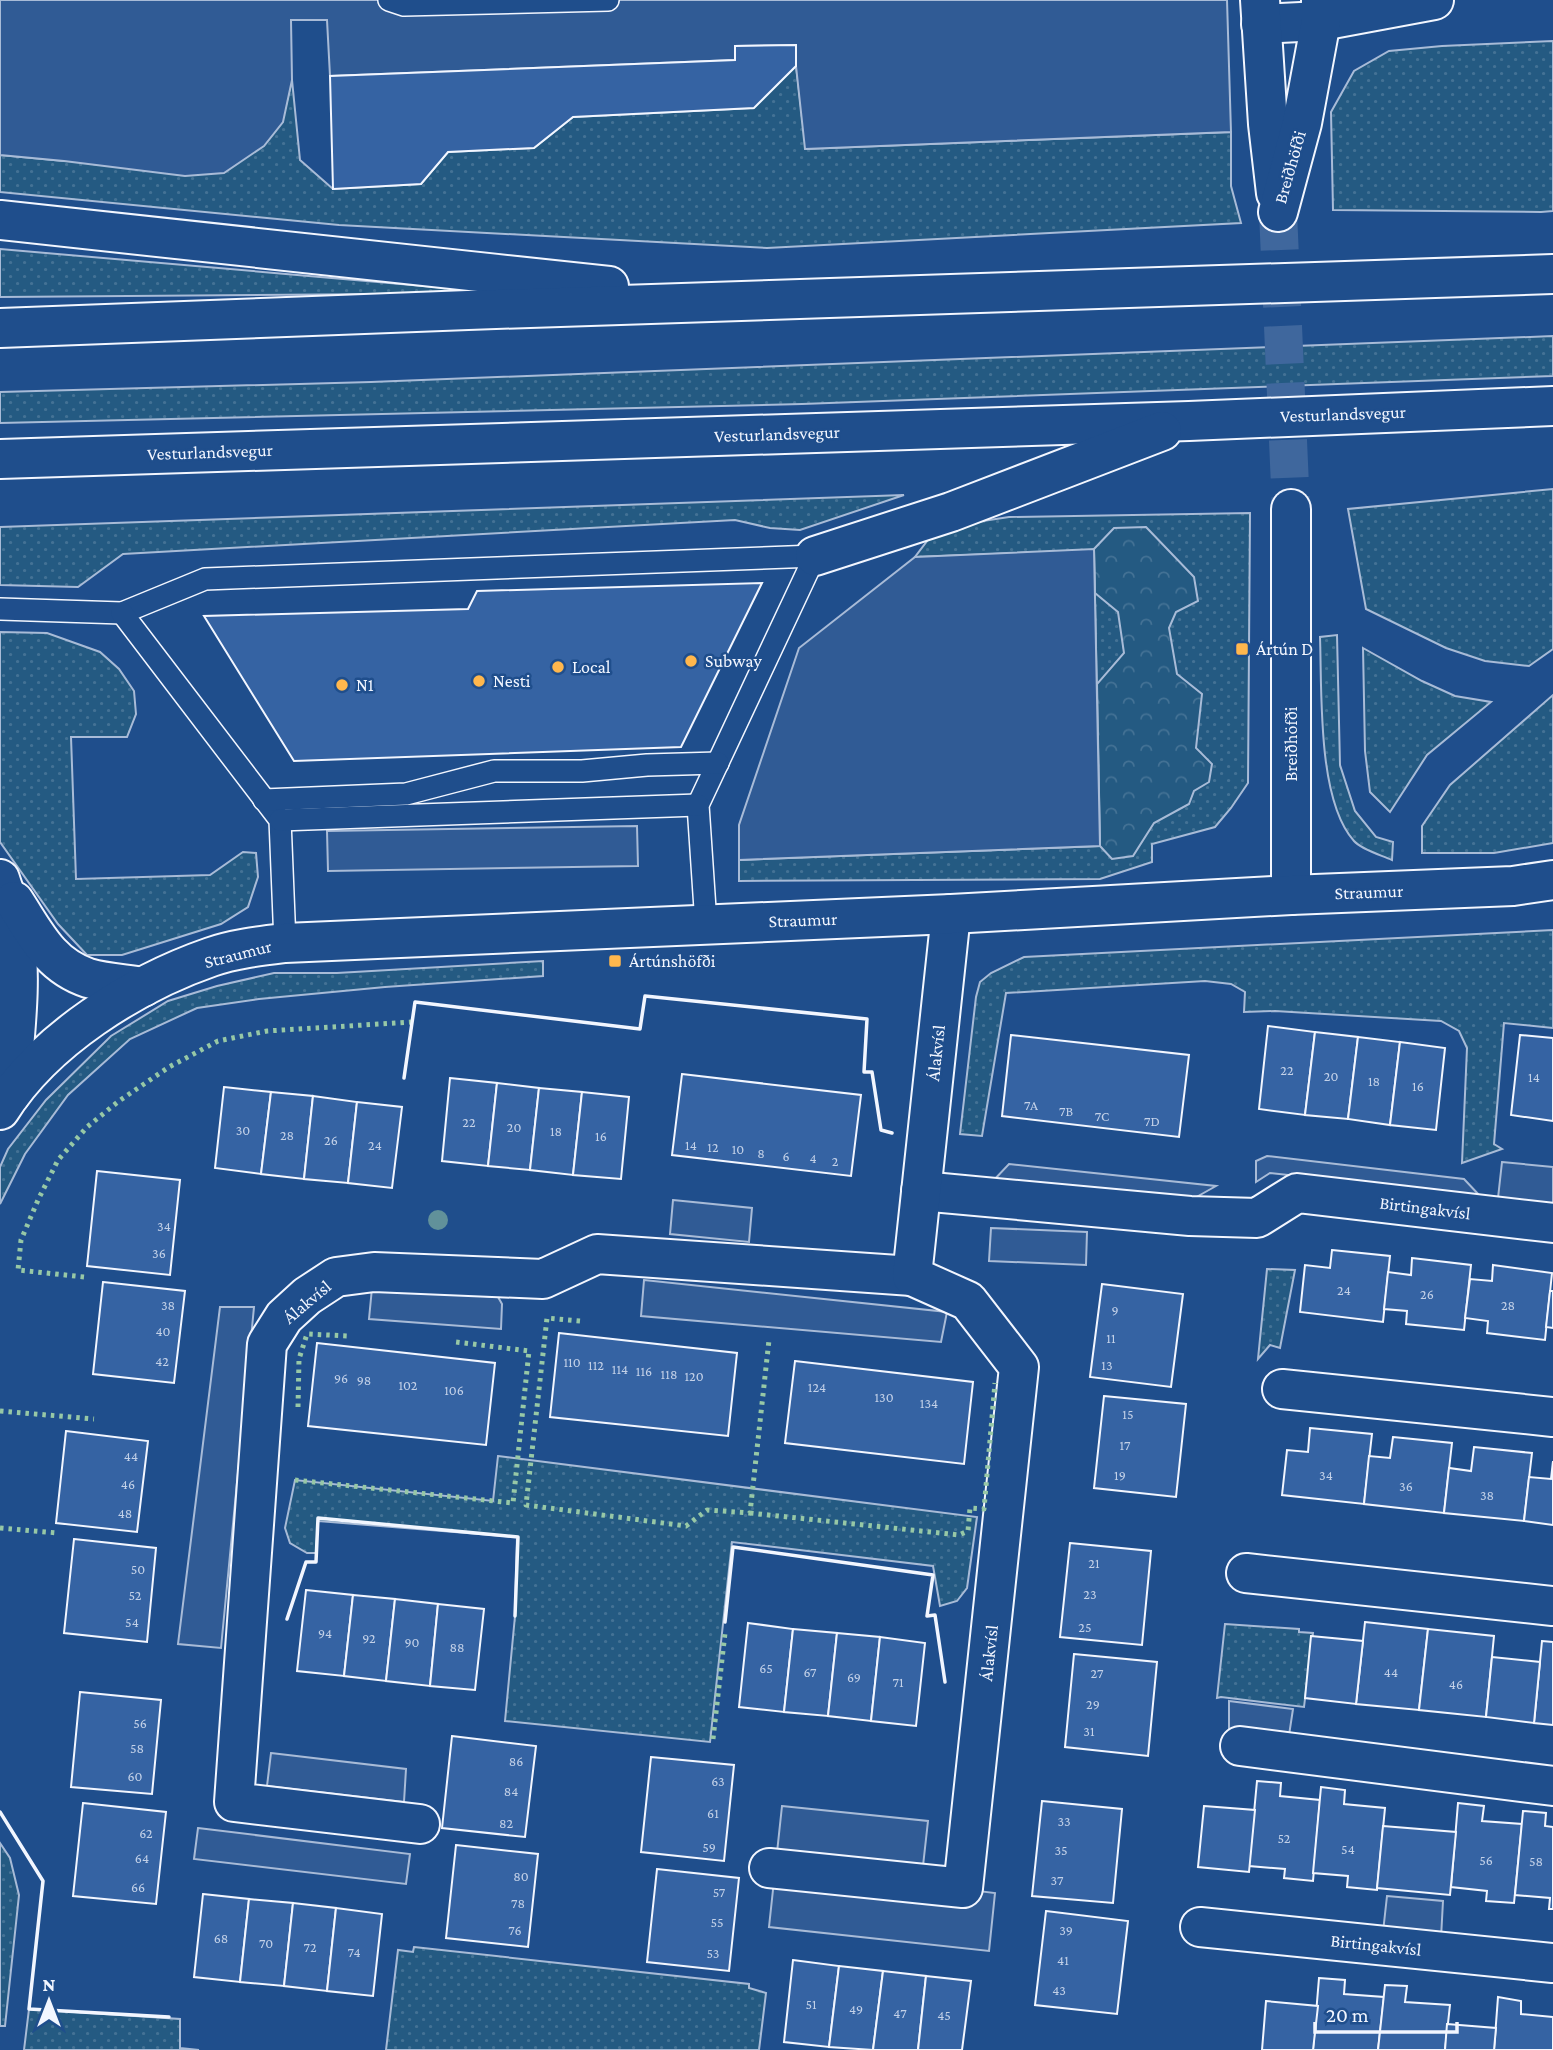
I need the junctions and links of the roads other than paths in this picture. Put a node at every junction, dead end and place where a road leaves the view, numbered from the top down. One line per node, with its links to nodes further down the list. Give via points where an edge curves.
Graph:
1 (389, 0): 2 (lane, via 404,5)
2 (608, 0)
3 (1434, 0): 4 (main road)
4 (1321, 10): 5 (main road); 5 (main road, Breiðhöfði, via 1302,123 1278,212)
5 (1260, 12)
6 (0, 220): 8 (main road)
7 (1551, 274): 8 (main road)
8 (747, 300): 9 (main road)
9 (0, 328)
10 (1553, 406): 11 (main road, Vesturlandsvegur)
11 (1189, 421): 12 (main road, Vesturlandsvegur); 14 (main road, via 951,512)
12 (0, 459)
13 (1291, 509): 23 (main road, Breiðhöfði)
14 (815, 556): 16 (lane, via 205,579); 17 (lane)
15 (0, 609): 16 (lane)
16 (122, 613): 18 (lane)
17 (718, 763): 18 (lane, via 494,771 406,794); 19 (lane)
18 (264, 800): 20 (lane)
19 (698, 805): 20 (lane); 25 (lane)
20 (280, 820): 26 (lane)
21 (0, 879): 27 (main road, via 61,965 89,978); 28 (main road, via 14,924 18,966)
22 (1553, 880): 23 (main road, Straumur, via 1513,886)
23 (1292, 895): 24 (main road, Straumur)
24 (951, 914): 25 (main road, Straumur); 29 (main road, Álakvísl)
25 (706, 923): 26 (main road, Straumur)
26 (285, 943): 27 (main road, Straumur, via 210,957)
27 (143, 987): 28 (main road, Straumur, via 73,1032 42,1059)
28 (5, 1103)
29 (921, 1191): 30 (main road, Birtingakvísl, via 1257,1218 1297,1193); 31 (main road, Álakvísl)
30 (1553, 1223)
31 (912, 1276): 38 (main road, Álakvísl, via 597,1254 543,1279 374,1272 336,1277 284,1317 267,1344 233,1802); 39 (main road, Álakvísl, via 968,1301 1019,1367 963,1888)
32 (1282, 1390): 33 (main road)
33 (1553, 1416)
34 (1246, 1573): 35 (main road)
35 (1553, 1606)
36 (1240, 1746): 37 (main road)
37 (1553, 1786)
38 (419, 1825)
39 (769, 1868)
40 (1200, 1927): 41 (main road, Birtingakvísl)
41 (1553, 1963)

